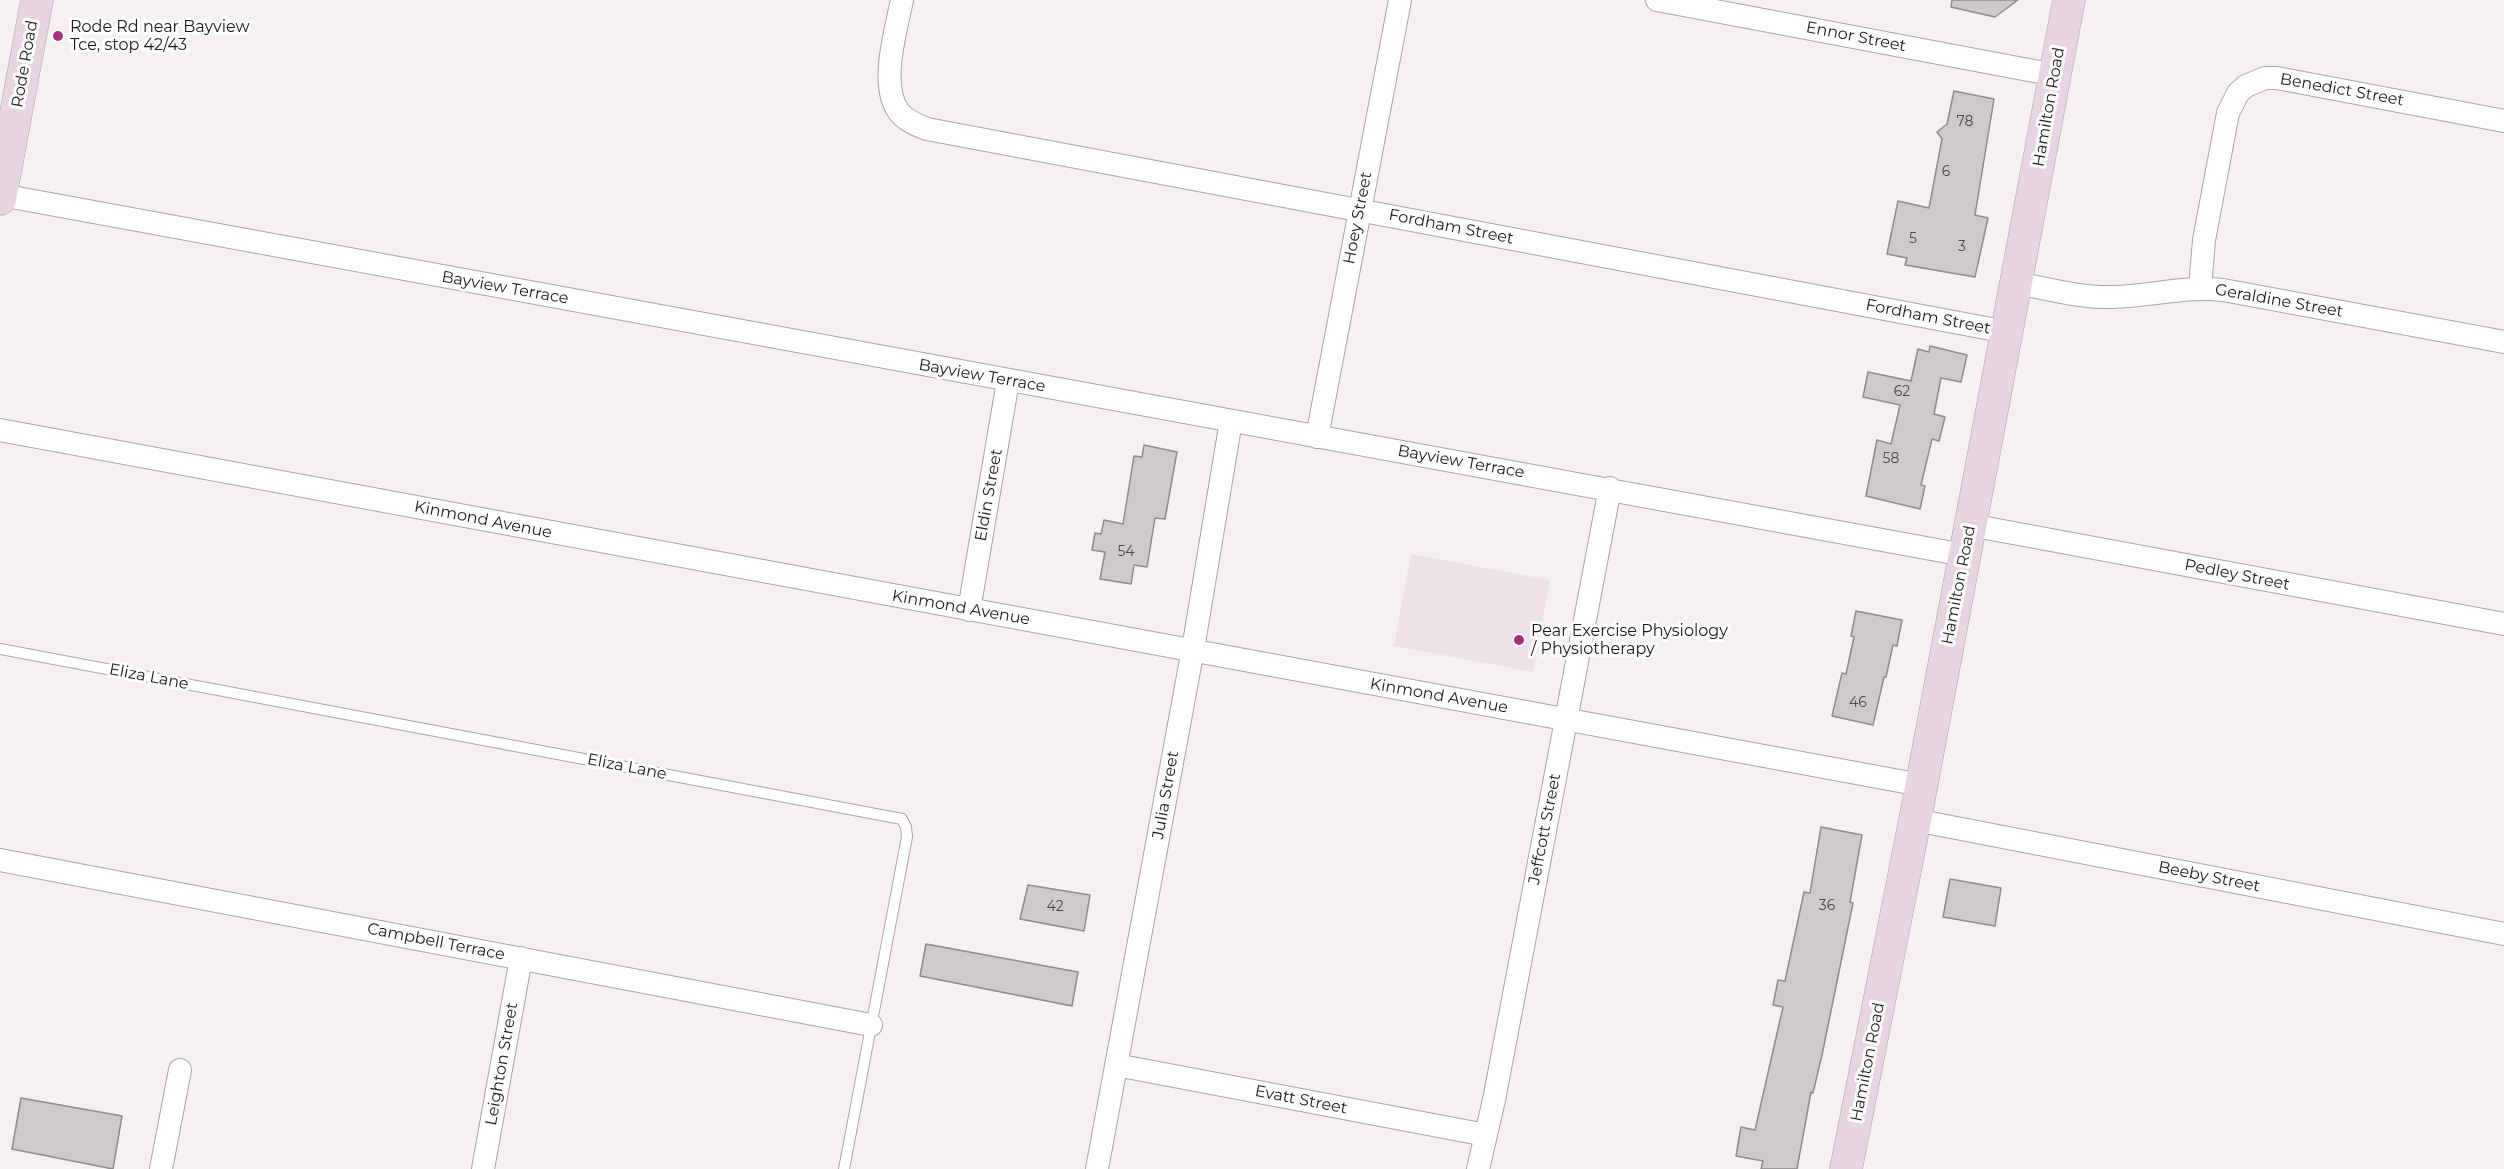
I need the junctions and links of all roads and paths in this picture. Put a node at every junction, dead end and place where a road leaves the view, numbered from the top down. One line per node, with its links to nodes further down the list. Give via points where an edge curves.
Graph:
1 (37, 0): 8 (main road, Rode Road)
2 (902, 0): 9 (street, Fordham Street, via 889,80 899,111 916,125)
3 (1400, 0): 9 (street, Hoey Street)
4 (1657, 0): 6 (street, Ennor Street)
5 (2069, 0): 6 (main road, Hamilton Road)
6 (2055, 75): 10 (main road, Hamilton Road)
7 (2504, 121): 11 (street, Benedict Street, via 2277,78 2254,81 2238,93 2228,113 2204,240)
8 (0, 197): 14 (street, Bayview Terrace)
9 (1360, 210): 12 (street, Fordham Street); 17 (street, Hoey Street)
10 (2017, 283): 11 (street, Geraldine Street, via 2095,297); 12 (main road, Hamilton Road)
11 (2200, 288): 13 (street, Geraldine Street)
12 (2007, 332): 19 (main road, Hamilton Road)
13 (2504, 342)
14 (1008, 381): 15 (street, Bayview Terrace); 21 (street, Eldin Street)
15 (1231, 421): 17 (street, Bayview Terrace); 24 (street, Julia Street)
16 (0, 430): 21 (street, Kinmond Avenue)
17 (1317, 437): 18 (street, Bayview Terrace)
18 (1610, 488): 20 (street, Bayview Terrace); 25 (street, Jeffcott Street)
19 (1970, 525): 20 (main road, Hamilton Road); 22 (street, Pedley Street)
20 (1964, 555): 26 (main road, Hamilton Road)
21 (969, 610): 24 (street, Kinmond Avenue)
22 (2504, 624)
23 (0, 648): 31 (lane, Eliza Lane, via 902,819 907,837)
24 (1192, 649): 25 (street, Kinmond Avenue); 32 (street, Julia Street)
25 (1566, 719): 26 (street, Kinmond Avenue); 34 (street, Jeffcott Street)
26 (1922, 785): 27 (main road, Hamilton Road)
27 (1915, 820): 29 (street, Beeby Street); 40 (main road, Hamilton Road)
28 (0, 860): 30 (street, Campbell Terrace)
29 (2504, 934)
30 (521, 958): 31 (street, Campbell Terrace); 36 (street, Leighton Street)
31 (871, 1024): 37 (lane, Eliza Lane)
32 (1116, 1065): 34 (street, Evatt Street); 38 (street, Julia Street)
33 (180, 1070): 35 (street)
34 (1486, 1135): 39 (street, Jeffcott Street)
35 (161, 1169)
36 (483, 1169)
37 (844, 1169)
38 (1097, 1169)
39 (1478, 1169)
40 (1846, 1169)

